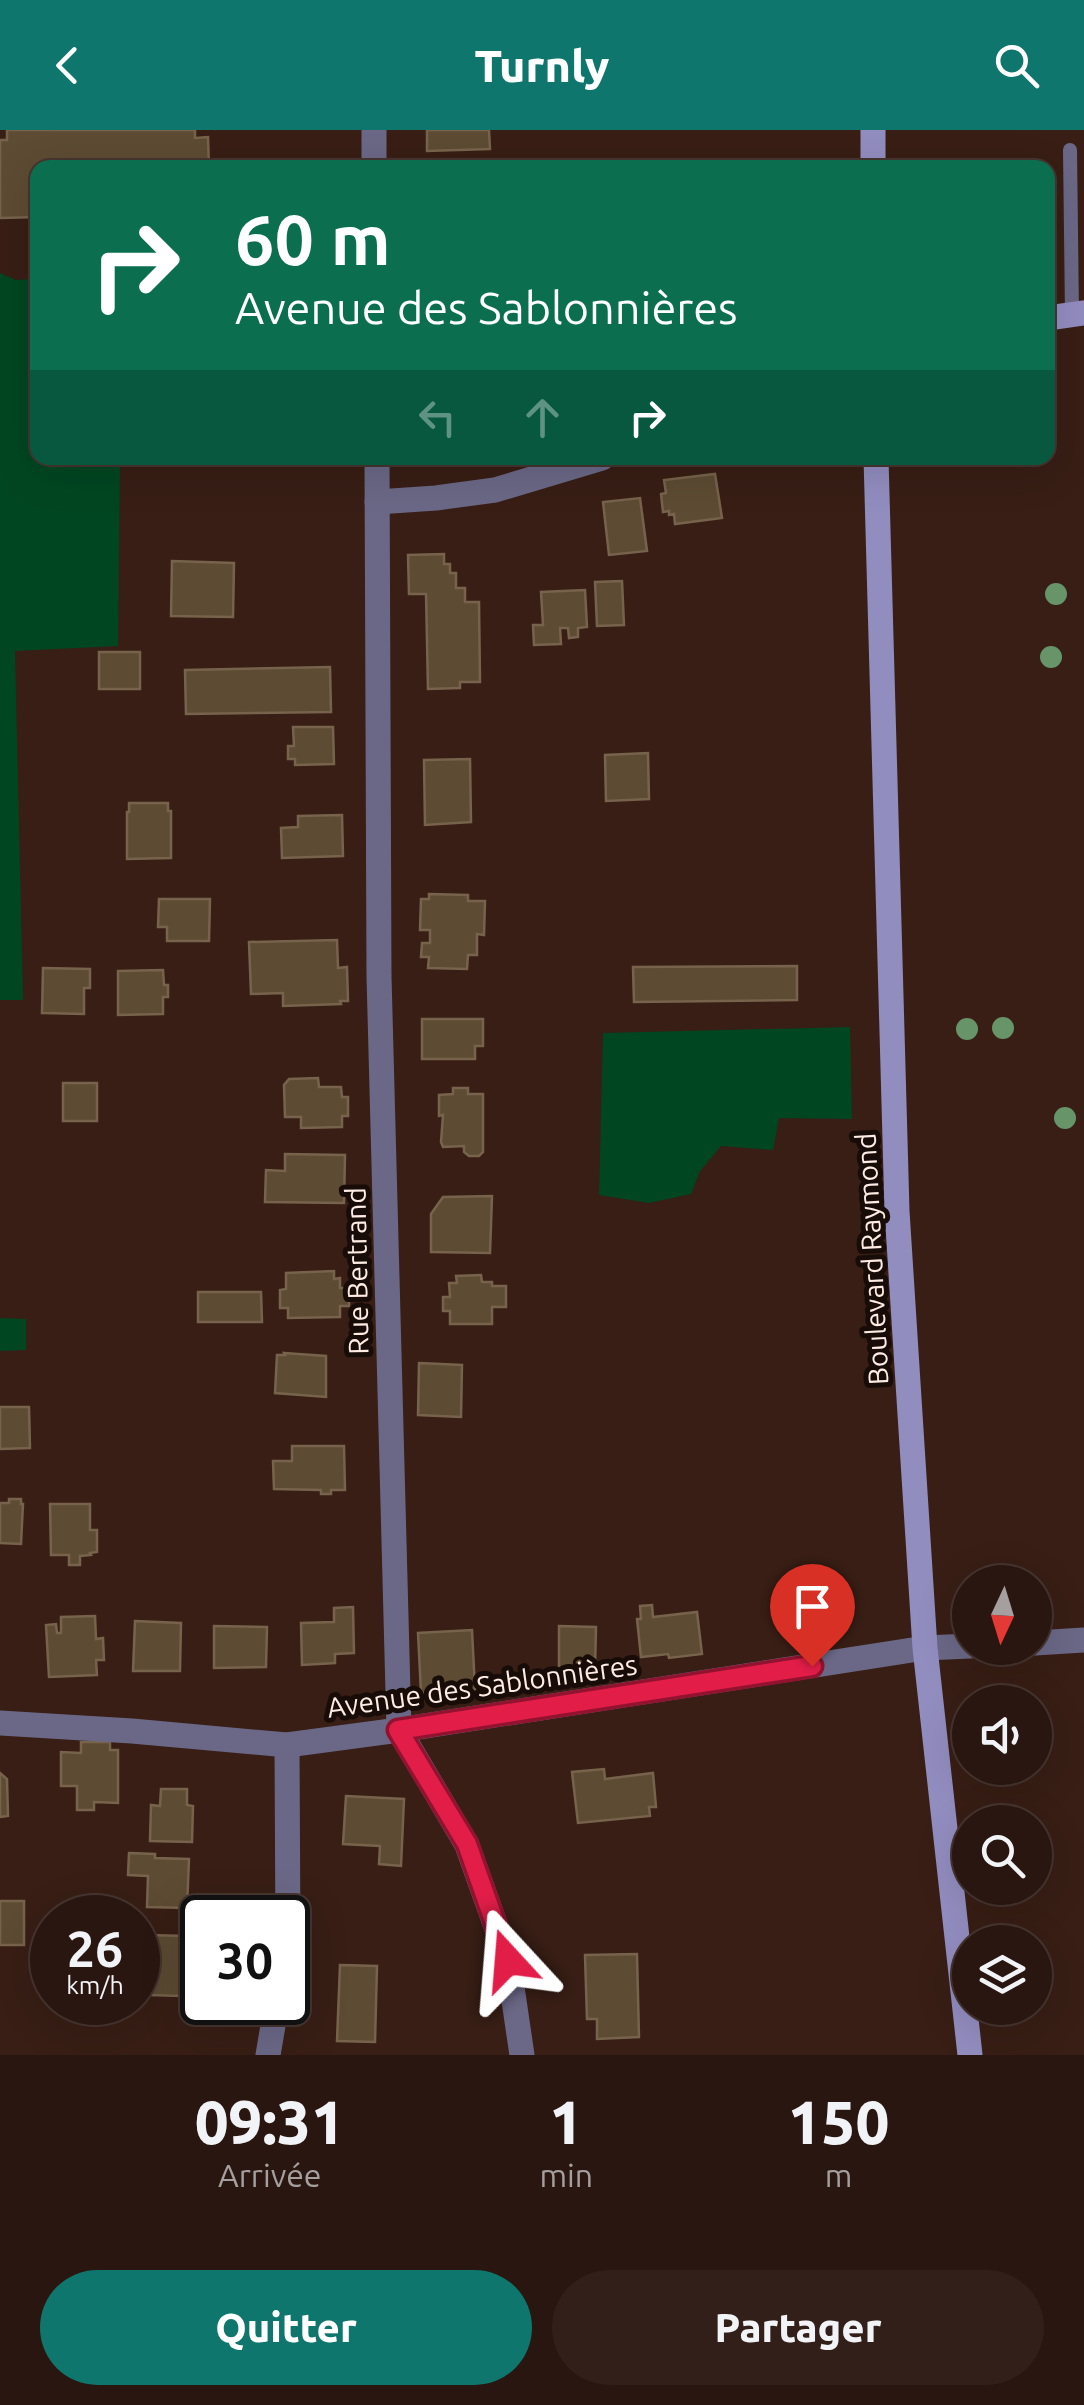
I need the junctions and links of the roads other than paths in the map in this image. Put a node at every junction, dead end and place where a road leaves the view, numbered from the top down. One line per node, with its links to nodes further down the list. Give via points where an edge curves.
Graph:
1 (374, 130): 4 (street)
2 (874, 130): 5 (street)
3 (1070, 150): 6 (lane)
4 (374, 160)
5 (874, 160)
6 (1068, 315)
7 (376, 465): 10 (street, Rue Bertrand)
8 (578, 465): 10 (street, via 494,490)
9 (876, 465): 14 (street, Boulevard Raymond, via 897,1212)
10 (377, 502): 16 (street, Rue Bertrand, via 379,976)
11 (1084, 1640): 12 (street)
12 (1052, 1642)
13 (952, 1647): 14 (street, Avenue des Sablonnières)
14 (925, 1648): 16 (street, Avenue des Sablonnières); 22 (street, Boulevard Raymond)
15 (0, 1723): 17 (street, Avenue des Sablonnières)
16 (398, 1730): 17 (street, Avenue des Sablonnières); 21 (street, Rue Bertrand, via 467,1844 508,1960)
17 (287, 1744): 18 (street)
18 (288, 1895)
19 (274, 2025): 20 (street)
20 (268, 2055)
21 (522, 2055)
22 (970, 2055)

